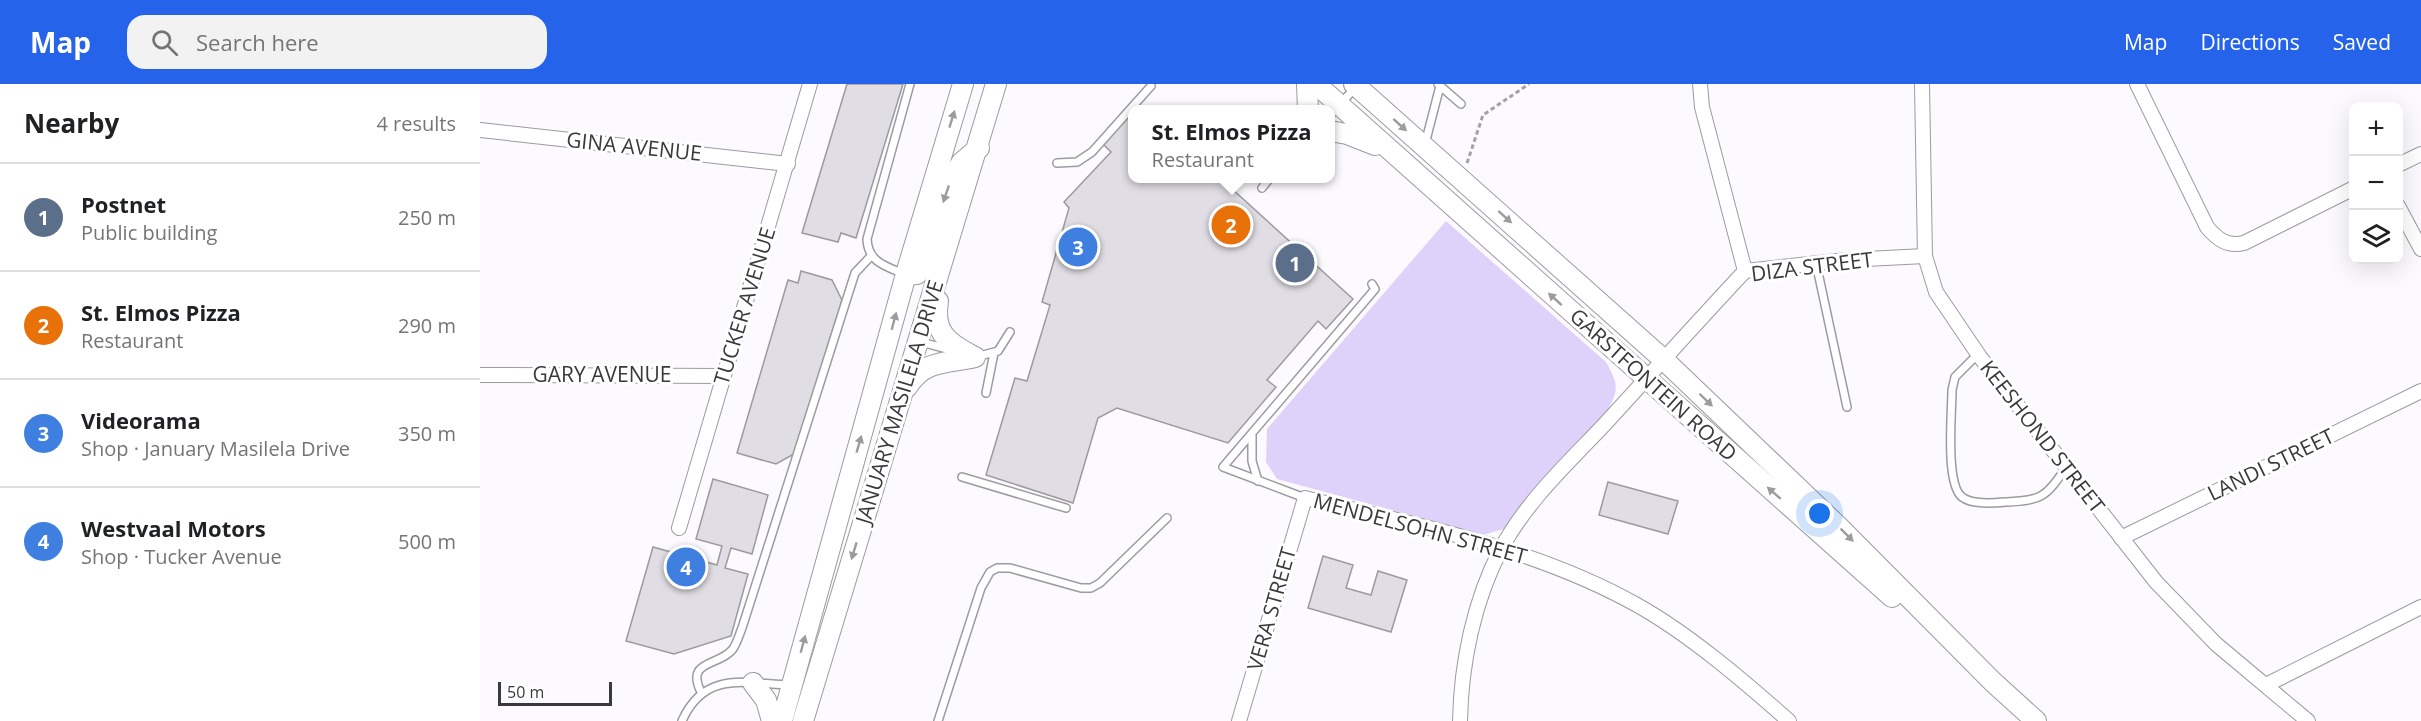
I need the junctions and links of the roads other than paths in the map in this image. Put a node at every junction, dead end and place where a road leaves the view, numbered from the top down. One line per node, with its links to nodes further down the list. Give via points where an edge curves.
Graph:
1 (810, 84): 28 (street, TUCKER AVENUE)
2 (910, 84): 35 (lane, via 869,228 867,245)
3 (963, 84): 39 (main road, JANUARY MASILELA DRIVE, one-way to 3)
4 (996, 84): 23 (main road, JANUARY MASILELA DRIVE)
5 (1307, 84): 15 (main road)
6 (1316, 84): 16 (main road, GARSTFONTEIN ROAD)
7 (1700, 84): 38 (street, via 1702,107)
8 (1922, 84): 36 (street, KEESHOND STREET)
9 (2137, 84): 31 (street, via 2207,227 2220,241 2244,243)
10 (1355, 85): 17 (lane); 22 (main road, GARSTFONTEIN ROAD, one-way to 22)
11 (1439, 85): 13 (lane); 22 (lane)
12 (1151, 86): 14 (lane)
13 (1461, 104)
14 (1134, 105)
15 (1308, 105)
16 (1331, 105)
17 (1335, 109)
18 (1335, 111): 24 (main road, GARSTFONTEIN ROAD)
19 (1128, 112): 26 (lane, via 1092,152 1077,162)
20 (480, 130): 28 (street, GINA AVENUE)
21 (1335, 133): 24 (main road)
22 (1424, 147): 45 (main road, GARSTFONTEIN ROAD, one-way to 45)
23 (979, 148): 34 (main road, JANUARY MASILELA DRIVE); 39 (main road, one-way to 39, via 954,174 922,269 917,274)
24 (1391, 152): 48 (main road, GARSTFONTEIN ROAD, one-way to 24)
25 (2421, 154): 27 (street)
26 (1057, 163)
27 (2403, 163)
28 (788, 164): 47 (street, TUCKER AVENUE)
29 (1266, 183): 30 (lane)
30 (1262, 188)
31 (2349, 190)
32 (2400, 210): 33 (street)
33 (2421, 249)
34 (946, 254): 42 (main road, JANUARY MASILELA DRIVE); 44 (main road, via 938,324 946,340)
35 (871, 256): 39 (lane, via 878,263); 70 (lane, via 855,273 742,628 732,650 698,672 696,682)
36 (1925, 256): 37 (street, DIZA STREET); 43 (street, KEESHOND STREET, via 1936,292)
37 (1816, 263): 38 (street, DIZA STREET); 53 (lane)
38 (1745, 271): 45 (street, DIZA STREET)
39 (906, 274): 52 (main road, JANUARY MASILELA DRIVE, one-way to 39)
40 (1372, 284): 54 (lane, via 1375,289)
41 (1010, 332): 44 (lane, via 1001,348)
42 (919, 342): 44 (lane); 51 (main road, JANUARY MASILELA DRIVE); 52 (main road, via 895,359)
43 (1978, 354): 55 (street, KEESHOND STREET); 55 (lane, via 1955,377 1952,390 1952,476 1960,496 1968,501 1998,503 2035,500 2049,490)
44 (980, 355): 50 (lane); 51 (main road, via 926,367 914,375)
45 (1664, 360): 48 (street, DIZA STREET); 66 (main road, GARSTFONTEIN ROAD, one-way to 66)
46 (480, 375): 47 (street, GARY AVENUE)
47 (724, 376): 61 (street, TUCKER AVENUE)
48 (1646, 380): 63 (street, DIZA STREET, via 1545,489); 66 (main road, GARSTFONTEIN ROAD, one-way to 48)
49 (2421, 391): 62 (street, LANDI STREET)
50 (986, 393)
51 (902, 395): 65 (main road, JANUARY MASILELA DRIVE, one-way to 65)
52 (873, 398): 68 (main road, JANUARY MASILELA DRIVE, one-way to 52)
53 (1847, 406)
54 (1252, 433): 57 (lane, via 1251,453); 57 (lane, MENDELSOHN STREET, via 1223,467)
55 (2066, 468): 62 (street, KEESHOND STREET)
56 (962, 477): 59 (lane)
57 (1258, 481): 58 (lane, MENDELSOHN STREET)
58 (1305, 498): 63 (street, MENDELSOHN STREET); 76 (street, VERA STREET)
59 (1066, 508)
60 (1167, 518): 75 (lane, via 1091,588 1006,567 990,573 981,588)
61 (679, 528)
62 (2121, 538): 69 (street, KEESHOND STREET, via 2177,606)
63 (1502, 548): 77 (street, DIZA STREET, via 1486,583 1473,632 1463,679); 78 (street, MENDELSOHN STREET, via 1602,587 1651,614)
64 (2421, 607): 69 (street)
65 (823, 653): 68 (main road); 74 (main road, JANUARY MASILELA DRIVE)
66 (1993, 682): 79 (main road, GARSTFONTEIN ROAD)
67 (753, 683): 68 (lane); 70 (lane, via 726,683); 72 (main road, via 766,700)
68 (792, 685): 73 (main road, JANUARY MASILELA DRIVE); 74 (main road)
69 (2266, 685): 80 (street, KEESHOND STREET)
70 (701, 692): 71 (lane)
71 (682, 721)
72 (772, 721)
73 (782, 721)
74 (801, 721)
75 (938, 721)
76 (1239, 721)
77 (1460, 721)
78 (1789, 721)
79 (2036, 721)
80 (2308, 721)

